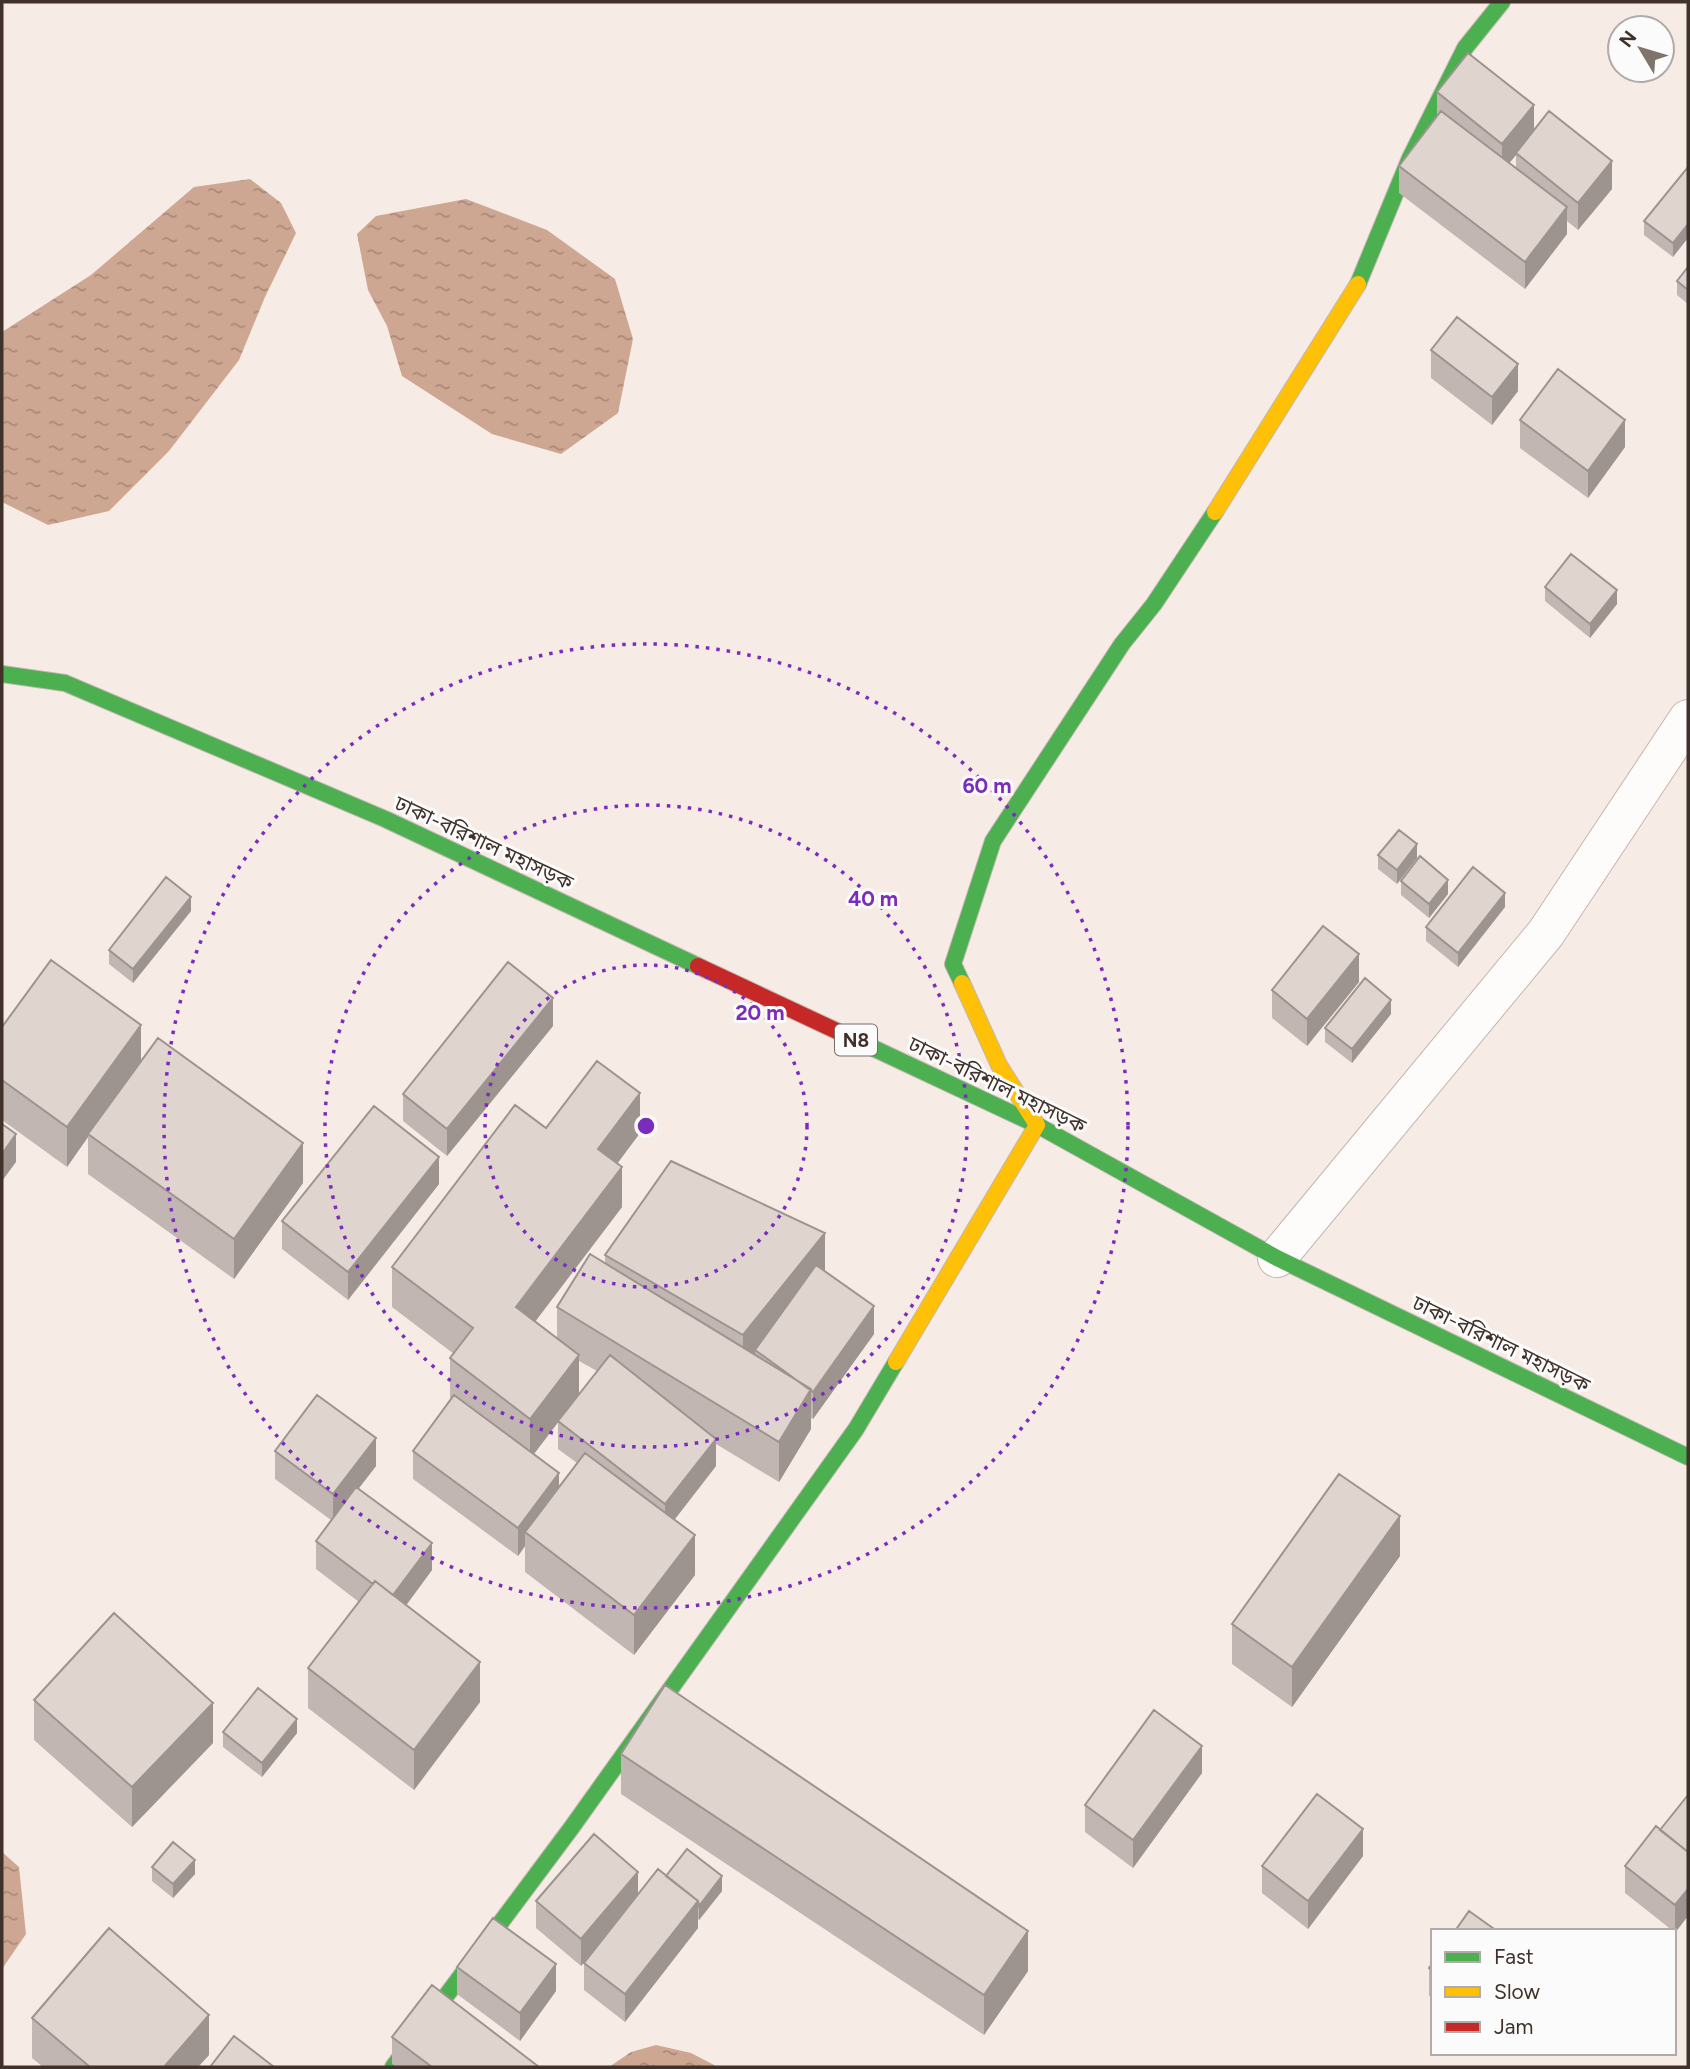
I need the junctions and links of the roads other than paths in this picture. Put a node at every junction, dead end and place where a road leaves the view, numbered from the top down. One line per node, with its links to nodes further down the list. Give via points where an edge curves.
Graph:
1 (1502, 2): 4 (main road, via 1465,48 1410,158 1359,283 1248,462 993,841 953,964 999,1065)
2 (2, 674): 4 (main road, ঢাকা-বরিশাল মহাসড়ক / N8, via 65,683 386,819)
3 (1688, 719): 5 (street, via 1546,933)
4 (1037, 1125): 5 (main road, ঢাকা-বরিশাল মহাসড়ক / N8); 7 (main road, via 856,1430 572,1827)
5 (1277, 1258): 6 (main road, ঢাকা-বরিশাল মহাসড়ক / N8)
6 (1688, 1457)
7 (393, 2067)

